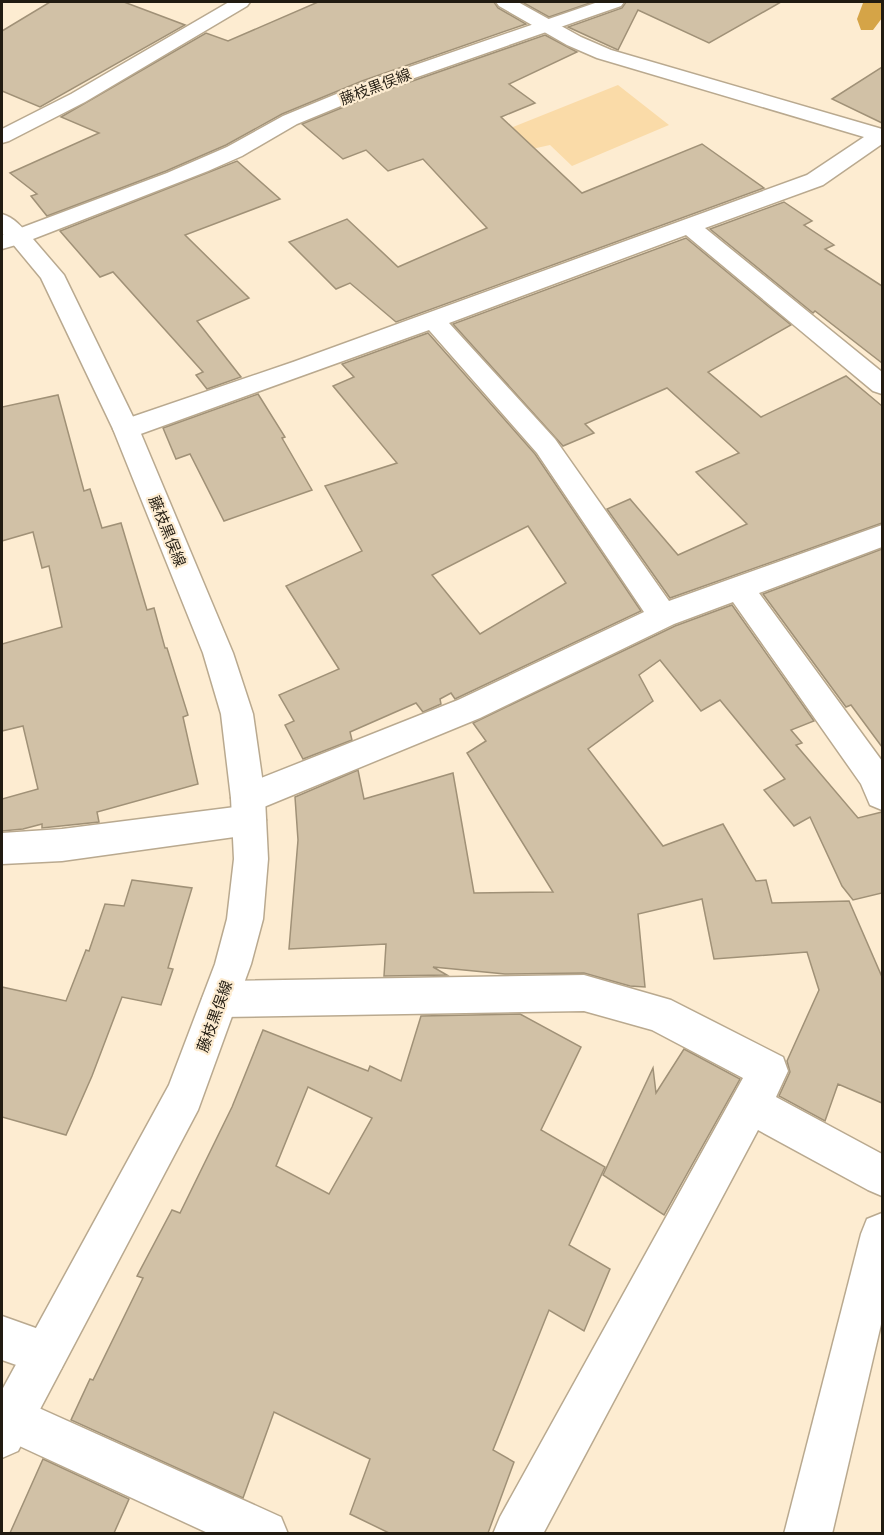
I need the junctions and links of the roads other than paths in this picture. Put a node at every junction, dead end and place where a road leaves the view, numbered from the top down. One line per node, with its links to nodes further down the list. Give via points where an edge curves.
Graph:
1 (241, 2): 6 (street, via 78,98)
2 (505, 2): 4 (street)
3 (615, 2): 4 (street, 藤枝黒俣線)
4 (544, 26): 5 (street, via 648,69); 8 (street, 藤枝黒俣線, via 435,63 289,121 229,154 149,190)
5 (882, 136): 7 (street, via 815,180)
6 (2, 137)
7 (688, 226): 9 (street); 10 (street)
8 (7, 233): 11 (street, 藤枝黒俣線, via 52,275)
9 (433, 320): 11 (street); 14 (street, via 546,446)
10 (882, 385)
11 (126, 429): 16 (street, 藤枝黒俣線, via 218,653 237,714)
12 (882, 536): 13 (street)
13 (739, 588): 14 (street); 15 (street)
14 (663, 616): 16 (street)
15 (880, 782)
16 (248, 809): 17 (street, via 62,845); 18 (street, 藤枝黒俣線, via 251,860 244,919)
17 (2, 849)
18 (221, 999): 19 (street, via 584,993 658,1013 769,1071); 23 (street, 藤枝黒俣線, via 184,1096)
19 (750, 1104): 20 (street); 26 (street)
20 (882, 1176)
21 (882, 1234): 27 (street)
22 (2, 1338): 23 (street)
23 (45, 1353): 24 (street, 藤枝黒俣線)
24 (6, 1427): 25 (street)
25 (264, 1533)
26 (517, 1533)
27 (808, 1533)

